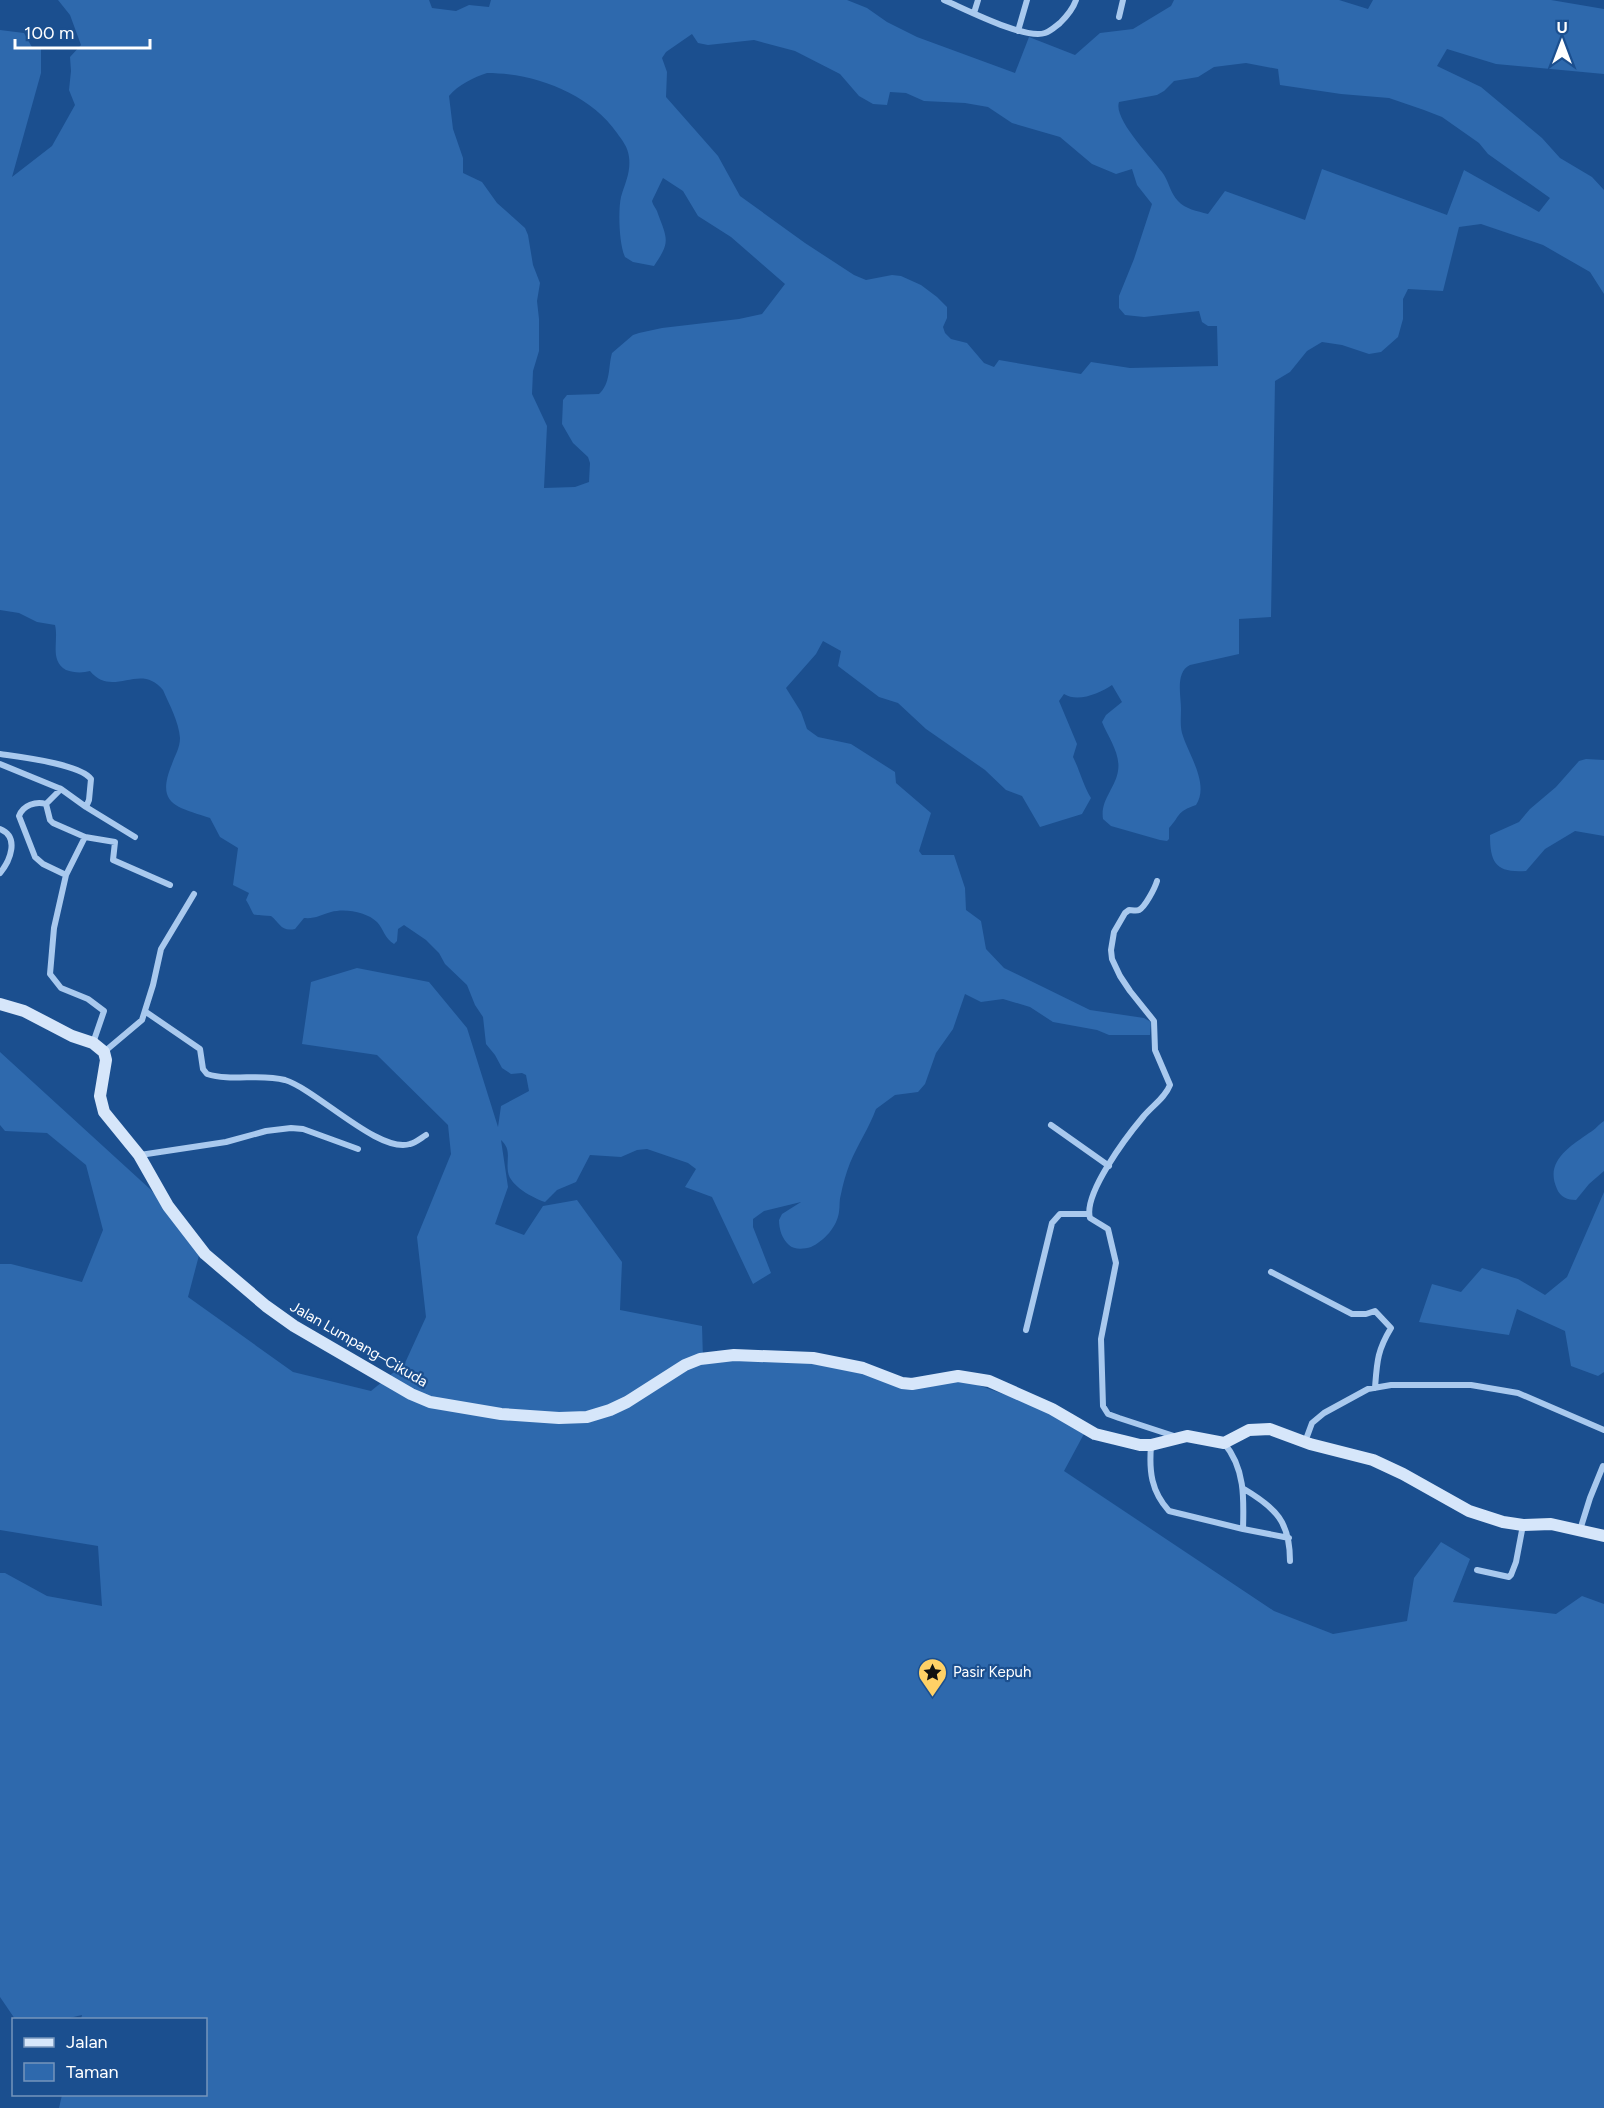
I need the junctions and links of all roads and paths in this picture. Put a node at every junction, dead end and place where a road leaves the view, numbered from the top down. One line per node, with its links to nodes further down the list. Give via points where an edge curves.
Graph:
1 (944, 0): 6 (street)
2 (978, 0): 6 (street)
3 (1027, 0): 8 (street)
4 (1076, 0): 8 (street, via 1067,16 1046,33)
5 (1123, 0): 7 (street)
6 (974, 13): 8 (street)
7 (1119, 17)
8 (1018, 31)
9 (0, 754): 13 (street, via 83,771 91,779)
10 (0, 764): 11 (street)
11 (61, 789): 12 (street); 13 (street)
12 (46, 804): 15 (street, via 53,823); 18 (street, via 30,805 20,816 35,857)
13 (86, 807): 16 (street)
14 (0, 829): 17 (street, via 11,840 8,863)
15 (84, 837): 18 (street); 20 (street, via 115,842 113,860)
16 (135, 837)
17 (0, 873)
18 (66, 875): 24 (street, via 54,928 50,974 61,988 88,999 104,1011)
19 (1157, 881): 30 (street, via 1154,893 1141,909 1125,913 1114,932 1110,950 1120,976 1155,1021 1155,1050 1170,1085)
20 (170, 885)
21 (194, 894): 23 (street, via 161,949)
22 (0, 1004): 24 (street)
23 (146, 1012): 25 (street, via 142,1020); 27 (street, via 200,1050 207,1074 285,1080 363,1131 394,1144 410,1144)
24 (93, 1043): 25 (street)
25 (104, 1052): 29 (street, Jalan Lumpang–Cikuda, via 100,1096 104,1112)
26 (1051, 1125): 30 (street)
27 (426, 1135)
28 (358, 1149): 29 (street, via 291,1128)
29 (139, 1155): 39 (street, Jalan Lumpang–Cikuda, via 168,1206 205,1254 234,1280 294,1326 430,1402 501,1414 587,1417 627,1402 700,1359 734,1355 813,1358 863,1368 902,1383 958,1376 988,1381 1052,1409 1095,1434)
30 (1109, 1166): 31 (street, via 1095,1188)
31 (1089, 1214): 33 (street, via 1060,1214 1052,1223); 36 (street, via 1108,1229 1116,1263 1101,1340 1103,1406 1108,1414 1119,1419)
32 (1271, 1272): 34 (street, via 1352,1314 1375,1311 1389,1324 1391,1328 1377,1356)
33 (1026, 1330)
34 (1375, 1388): 35 (street, via 1471,1385 1518,1393); 37 (street, via 1324,1413 1312,1423)
35 (1604, 1430)
36 (1177, 1437): 38 (street, Jalan Lumpang–Cikuda); 39 (street, Jalan Lumpang–Cikuda)
37 (1305, 1442): 38 (street, via 1270,1429 1257,1429); 42 (street, via 1373,1460 1469,1511)
38 (1224, 1443): 41 (street, via 1231,1451)
39 (1151, 1445): 43 (street, via 1151,1476 1156,1493 1169,1511)
40 (1603, 1466): 44 (street)
41 (1244, 1489): 43 (street); 46 (street, via 1268,1503)
42 (1523, 1525): 44 (street, via 1551,1524); 48 (street, via 1509,1577)
43 (1244, 1529): 46 (street)
44 (1580, 1530): 45 (street)
45 (1604, 1536)
46 (1289, 1538): 47 (street)
47 (1290, 1561)
48 (1477, 1570)

